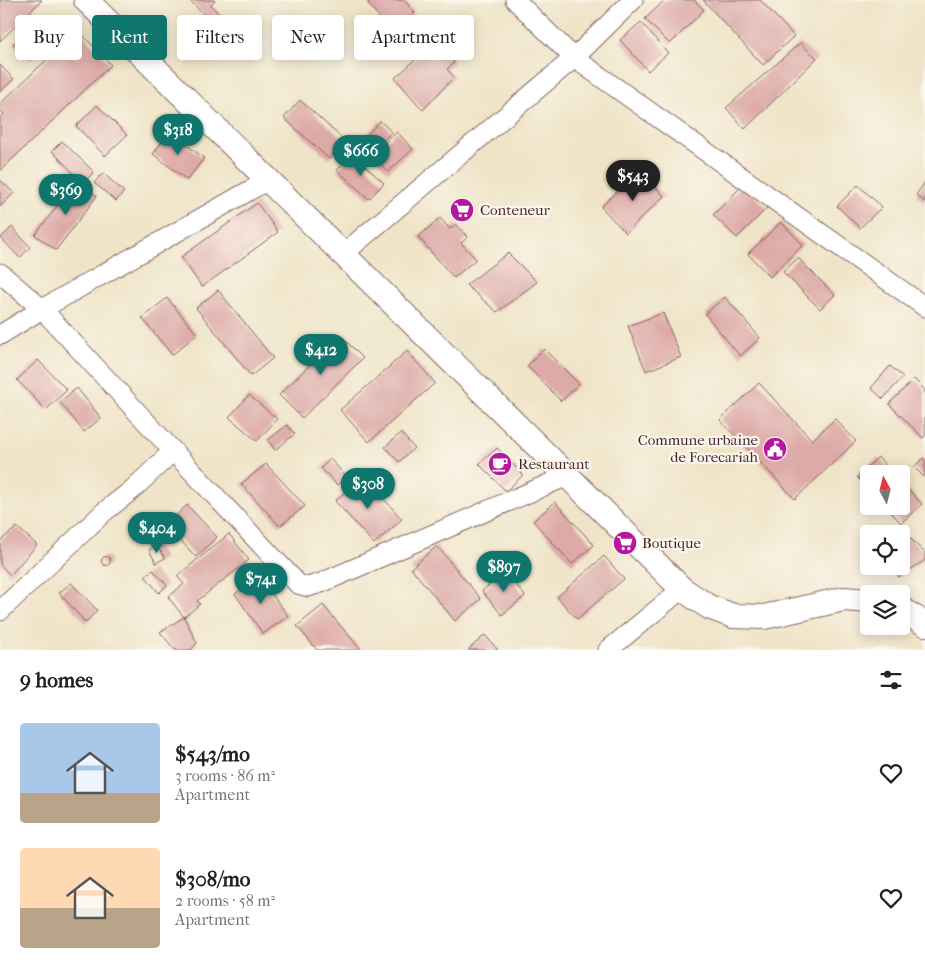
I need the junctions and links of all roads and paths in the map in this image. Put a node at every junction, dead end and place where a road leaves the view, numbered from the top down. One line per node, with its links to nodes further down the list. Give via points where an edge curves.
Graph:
1 (86, 0): 5 (street)
2 (515, 0): 4 (street)
3 (633, 0): 4 (street)
4 (574, 58): 6 (street); 8 (street)
5 (268, 180): 6 (street); 9 (street)
6 (343, 254): 12 (street)
7 (0, 273): 9 (street)
8 (925, 307)
9 (42, 309): 10 (street); 11 (street)
10 (0, 335)
11 (173, 452): 12 (street, via 298,584 308,587); 15 (street, via 104,512)
12 (567, 476): 13 (street)
13 (682, 590): 14 (street, via 709,607 733,616 764,617 844,599); 18 (street)
14 (860, 600)
15 (0, 611)
16 (910, 615): 17 (street)
17 (925, 624)
18 (608, 650)

